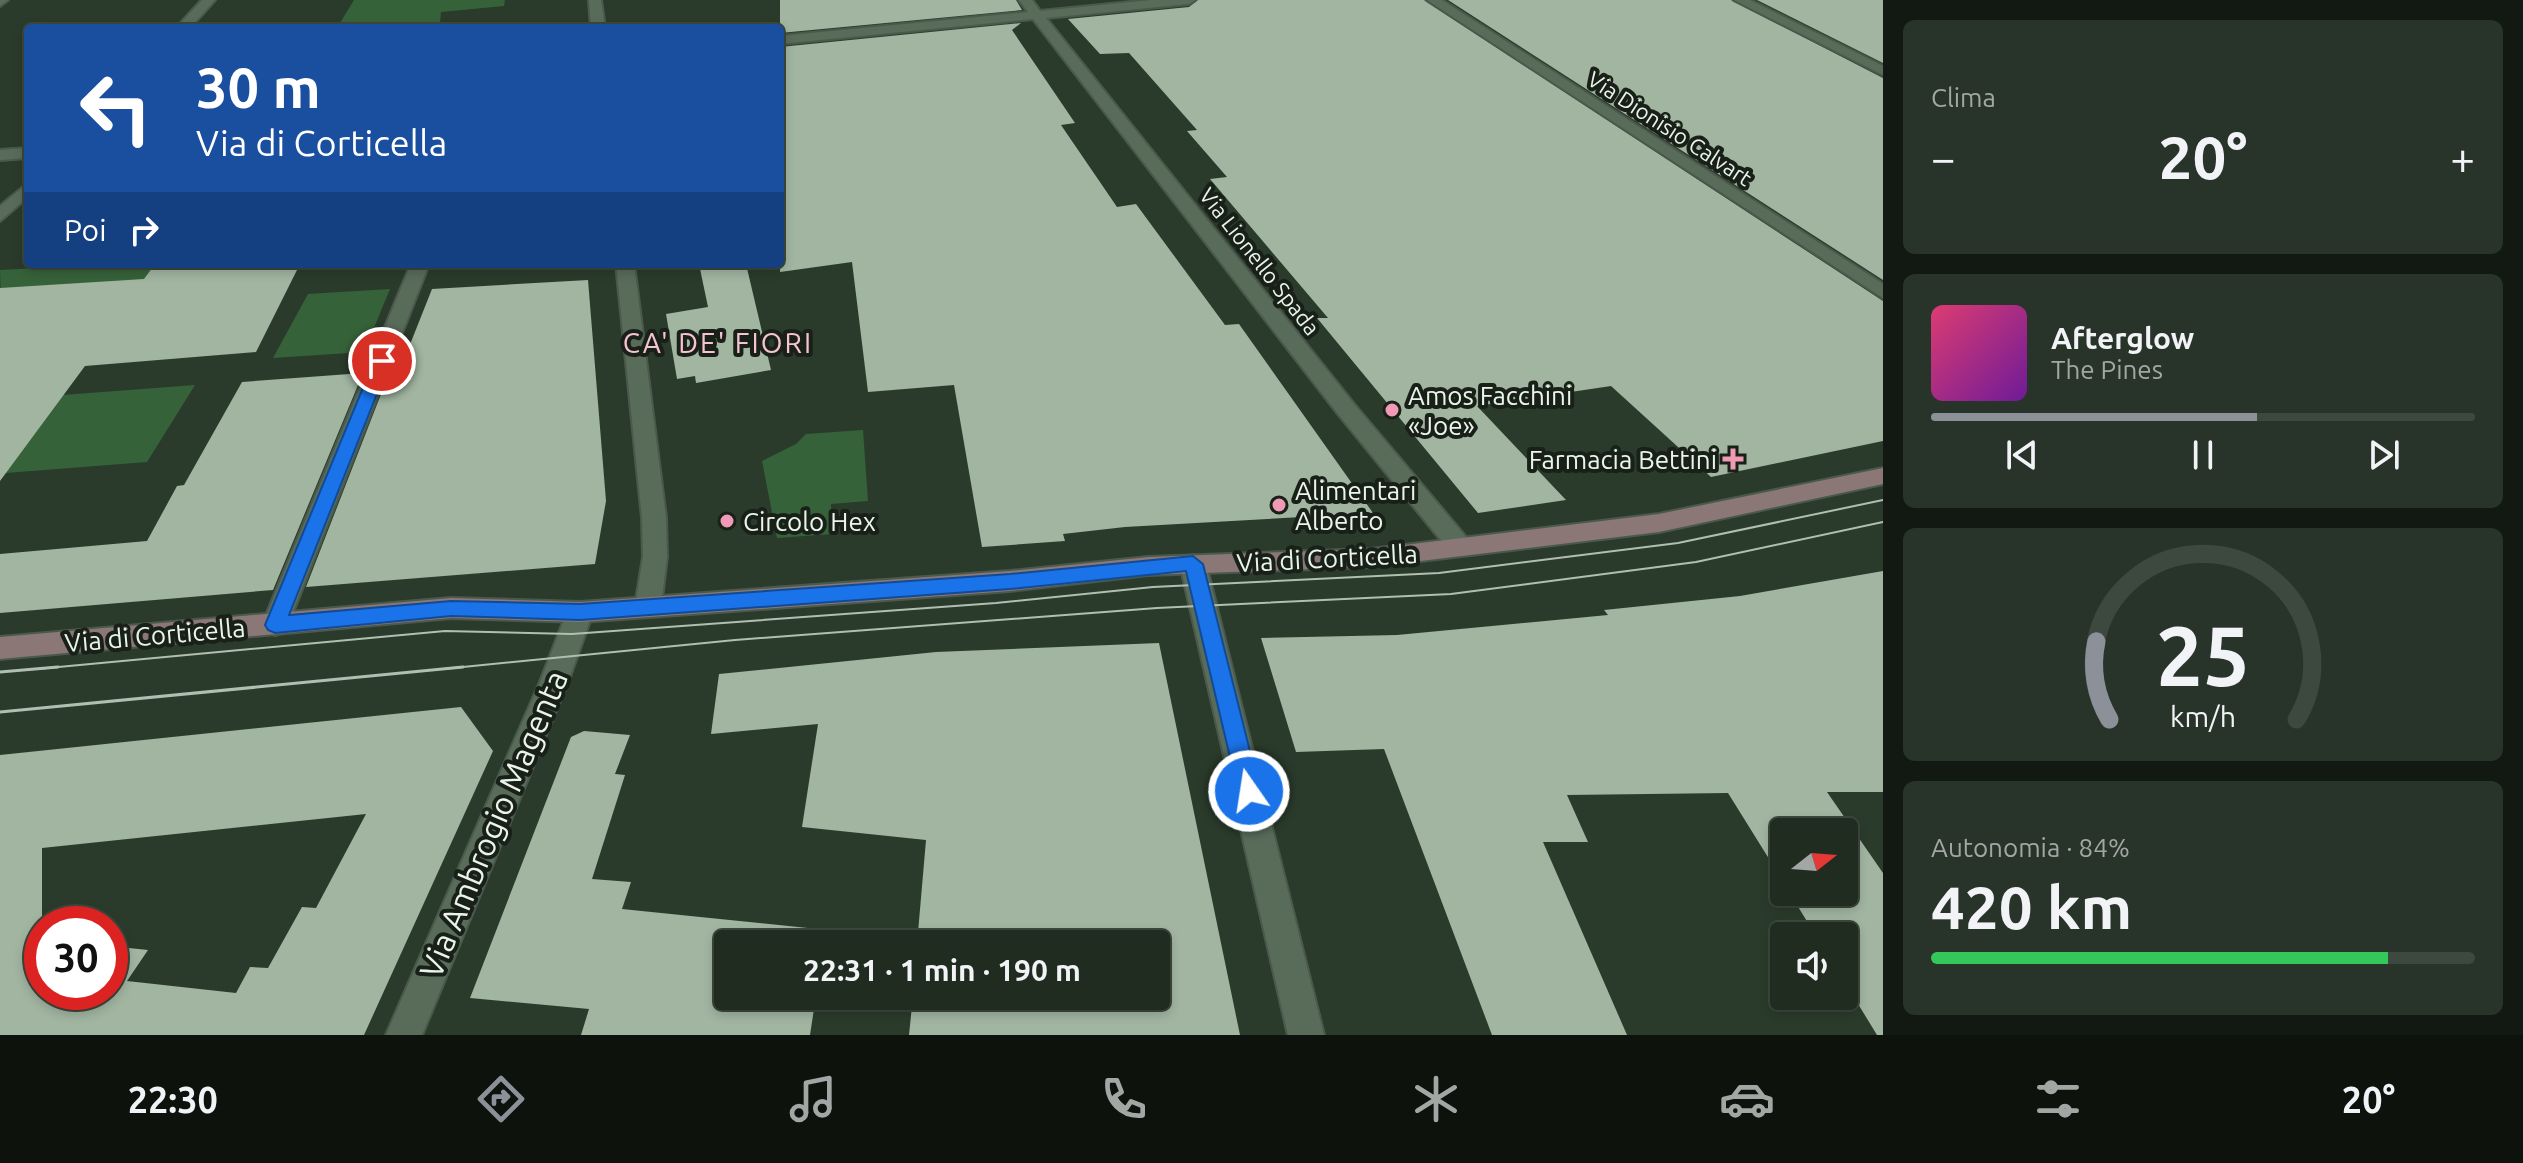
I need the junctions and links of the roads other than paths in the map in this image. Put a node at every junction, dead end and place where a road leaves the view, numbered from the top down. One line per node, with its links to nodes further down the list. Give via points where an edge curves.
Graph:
1 (209, 0): 7 (street)
2 (595, 0): 8 (street)
3 (1189, 0): 6 (street)
4 (1433, 0): 17 (street, Via Dionisio Calvart)
5 (1740, 0): 10 (street)
6 (1030, 7): 9 (street); 19 (street, Via Lionello Spada)
7 (187, 24)
8 (598, 24)
9 (784, 39)
10 (1883, 71)
11 (24, 153): 12 (street)
12 (0, 155)
13 (24, 192): 14 (street)
14 (0, 216)
15 (418, 268): 23 (street)
16 (625, 268): 21 (street, via 654,518)
17 (1883, 292)
18 (1883, 476): 19 (main road, Via di Corticella, via 1707,515)
19 (1462, 549): 20 (main road, Via di Corticella)
20 (1193, 564): 21 (main road, Via di Corticella); 26 (street)
21 (648, 606): 22 (main road, Via di Corticella)
22 (580, 612): 23 (main road, Via di Corticella, via 451,608); 25 (street, Via Ambrogio Magenta)
23 (275, 625): 24 (main road, Via di Corticella)
24 (0, 648)
25 (404, 1035)
26 (1306, 1035)

